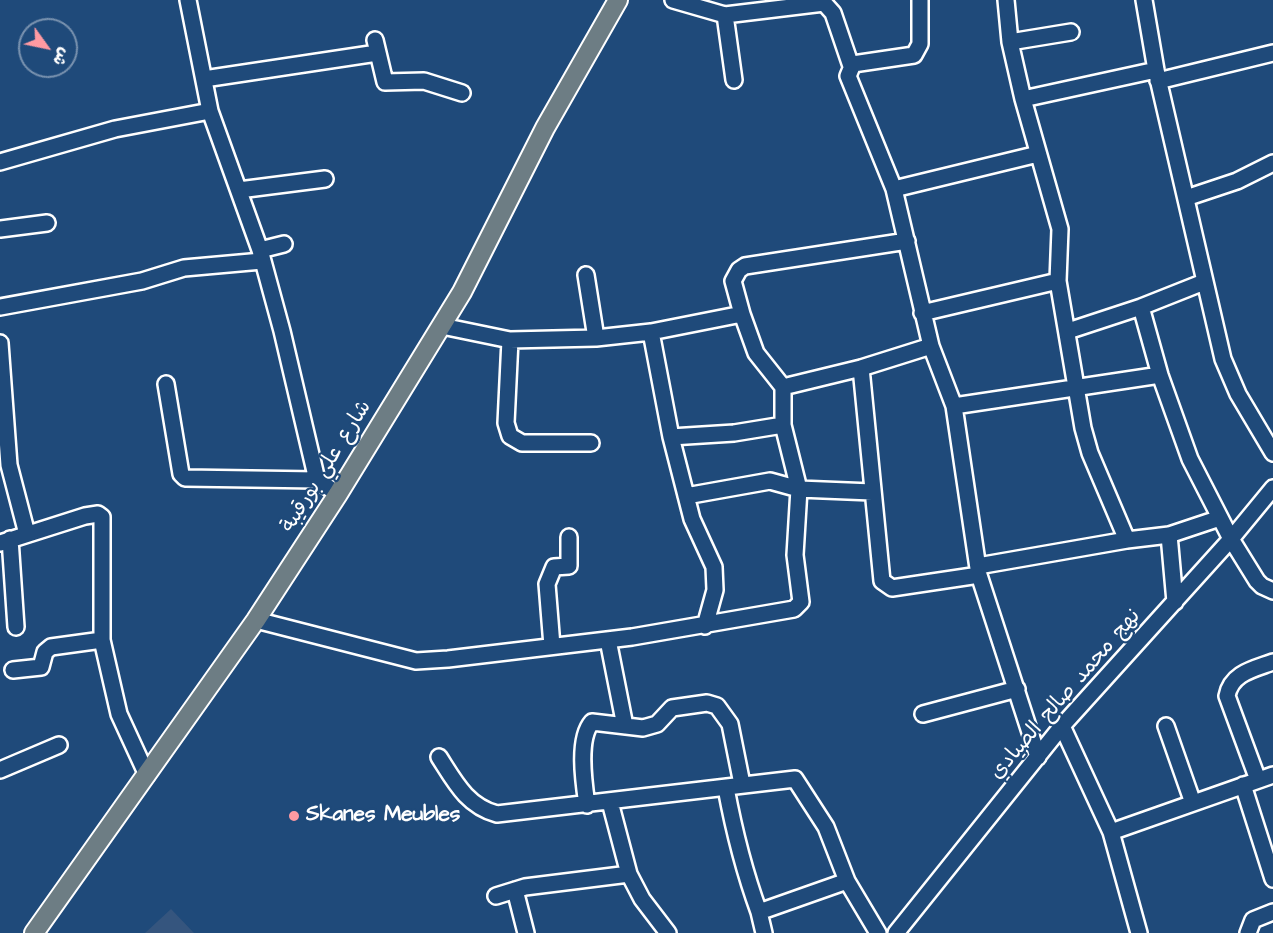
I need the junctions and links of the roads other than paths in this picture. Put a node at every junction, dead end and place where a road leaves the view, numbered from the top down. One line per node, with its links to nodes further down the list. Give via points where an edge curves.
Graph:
1 (188, 0): 14 (street)
2 (618, 0): 38 (main road, شارع علي بورقيبة, via 545,128)
3 (673, 0): 8 (street)
4 (920, 0): 12 (street, via 920,44 914,55)
5 (1006, 0): 10 (street)
6 (1144, 0): 13 (street)
7 (788, 3): 8 (street); 12 (street, via 828,5)
8 (724, 15): 15 (street)
9 (1071, 32): 10 (street)
10 (1010, 42): 17 (street)
11 (1273, 53): 13 (street)
12 (851, 66): 23 (street, via 849,82)
13 (1157, 75): 17 (street); 25 (street)
14 (204, 79): 16 (street, via 376,46 385,82 424,81); 18 (street)
15 (734, 81)
16 (462, 93)
17 (1023, 99): 19 (street)
18 (210, 111): 20 (street, via 115,129); 24 (street)
19 (1038, 154): 23 (street); 32 (street, via 1060,229)
20 (0, 162)
21 (1273, 163): 25 (street, via 1237,181)
22 (326, 179): 24 (street)
23 (894, 189): 28 (street)
24 (239, 190): 30 (street)
25 (1186, 198): 33 (street)
26 (47, 222): 27 (street)
27 (0, 229)
28 (907, 241): 36 (street); 37 (street, via 740,268 733,281)
29 (284, 244): 30 (street)
30 (261, 255): 34 (street); 56 (street)
31 (586, 275): 41 (street)
32 (1058, 281): 36 (street); 39 (street)
33 (1204, 282): 35 (street); 54 (street, via 1230,378)
34 (0, 307)
35 (1141, 307): 39 (street); 46 (street)
36 (922, 312): 44 (street)
37 (742, 314): 40 (street); 48 (street, via 756,353)
38 (442, 326): 42 (street); 60 (main road, شارع علي بورقيبة)
39 (1068, 331): 49 (street)
40 (651, 332): 41 (street); 52 (street)
41 (597, 338): 42 (street)
42 (510, 340): 53 (street, via 506,423 510,436 522,443)
43 (0, 343): 55 (street)
44 (931, 346): 45 (street); 50 (street)
45 (861, 368): 48 (street); 59 (street)
46 (1160, 375): 49 (street); 62 (street, via 1190,459)
47 (166, 384): 56 (street, via 181,474 185,478)
48 (783, 387): 51 (street)
49 (1077, 387): 50 (street); 67 (street, via 1090,453)
50 (954, 406): 69 (street)
51 (783, 425): 52 (street); 58 (street)
52 (671, 437): 61 (street)
53 (591, 444)
54 (1273, 453)
55 (5, 466): 63 (street)
56 (317, 480): 60 (street)
57 (1273, 488): 66 (street, نهج محمد صالح الصيادي)
58 (799, 489): 59 (street); 61 (street, via 770,481); 73 (street, via 795,555 801,602 794,609)
59 (872, 492): 69 (street, via 880,574 888,587)
60 (338, 494): 72 (main road, شارع علي بورقيبة)
61 (686, 496): 73 (street, via 715,577 712,608)
62 (1220, 519): 64 (street); 66 (street)
63 (27, 534): 68 (street); 75 (street, via 85,516 101,516)
64 (1169, 536): 67 (street); 71 (street)
65 (568, 537): 77 (street, via 569,566 554,567 548,578)
66 (1232, 539): 70 (street, via 1262,586); 71 (street, نهج محمد صالح الصيادي)
67 (1127, 540): 69 (street)
68 (5, 541): 74 (street)
69 (979, 570): 80 (street)
70 (1273, 591)
71 (1175, 602): 83 (street, نهج محمد صالح الصيادي)
72 (256, 620): 77 (street, via 416,661); 89 (main road, شارع علي بورقيبة)
73 (705, 626): 76 (street)
74 (16, 627)
75 (102, 640): 79 (street, via 51,647 41,666); 89 (street, via 119,714)
76 (608, 640): 77 (street); 82 (street)
77 (552, 646)
78 (1273, 662): 90 (street, via 1236,677 1227,696)
79 (13, 670)
80 (1017, 689): 81 (street); 87 (street)
81 (923, 714)
82 (625, 726): 91 (street, via 643,728 657,724 672,708 707,703 717,706 730,724); 96 (street, via 597,721 589,726 582,774)
83 (1062, 726): 87 (street, نهج محمد صالح الصيادي); 97 (street)
84 (1166, 726): 95 (street)
85 (59, 745): 88 (street)
86 (439, 757): 96 (street, via 465,796 497,814)
87 (1038, 757): 110 (street, نهج محمد صالح الصيادي)
88 (0, 770)
89 (147, 775): 105 (main road, شارع علي بورقيبة)
90 (1266, 777): 92 (street)
91 (742, 784): 93 (street); 100 (street, via 788,779 800,782 826,827)
92 (1242, 785): 95 (street); 99 (street)
93 (726, 788): 94 (street); 103 (street, via 738,845)
94 (610, 802): 96 (street); 98 (street)
95 (1193, 803): 97 (street)
96 (587, 805)
97 (1111, 832): 111 (street)
98 (630, 874): 101 (street); 107 (street, via 642,899)
99 (1273, 879)
100 (847, 880): 103 (street); 109 (street)
101 (514, 890): 102 (street); 106 (street)
102 (496, 896)
103 (759, 912): 108 (street)
104 (1273, 912): 112 (street, via 1253,920)
105 (34, 933)
106 (525, 933)
107 (668, 933)
108 (764, 933)
109 (878, 933)
110 (896, 933)
111 (1139, 933)
112 (1248, 933)

